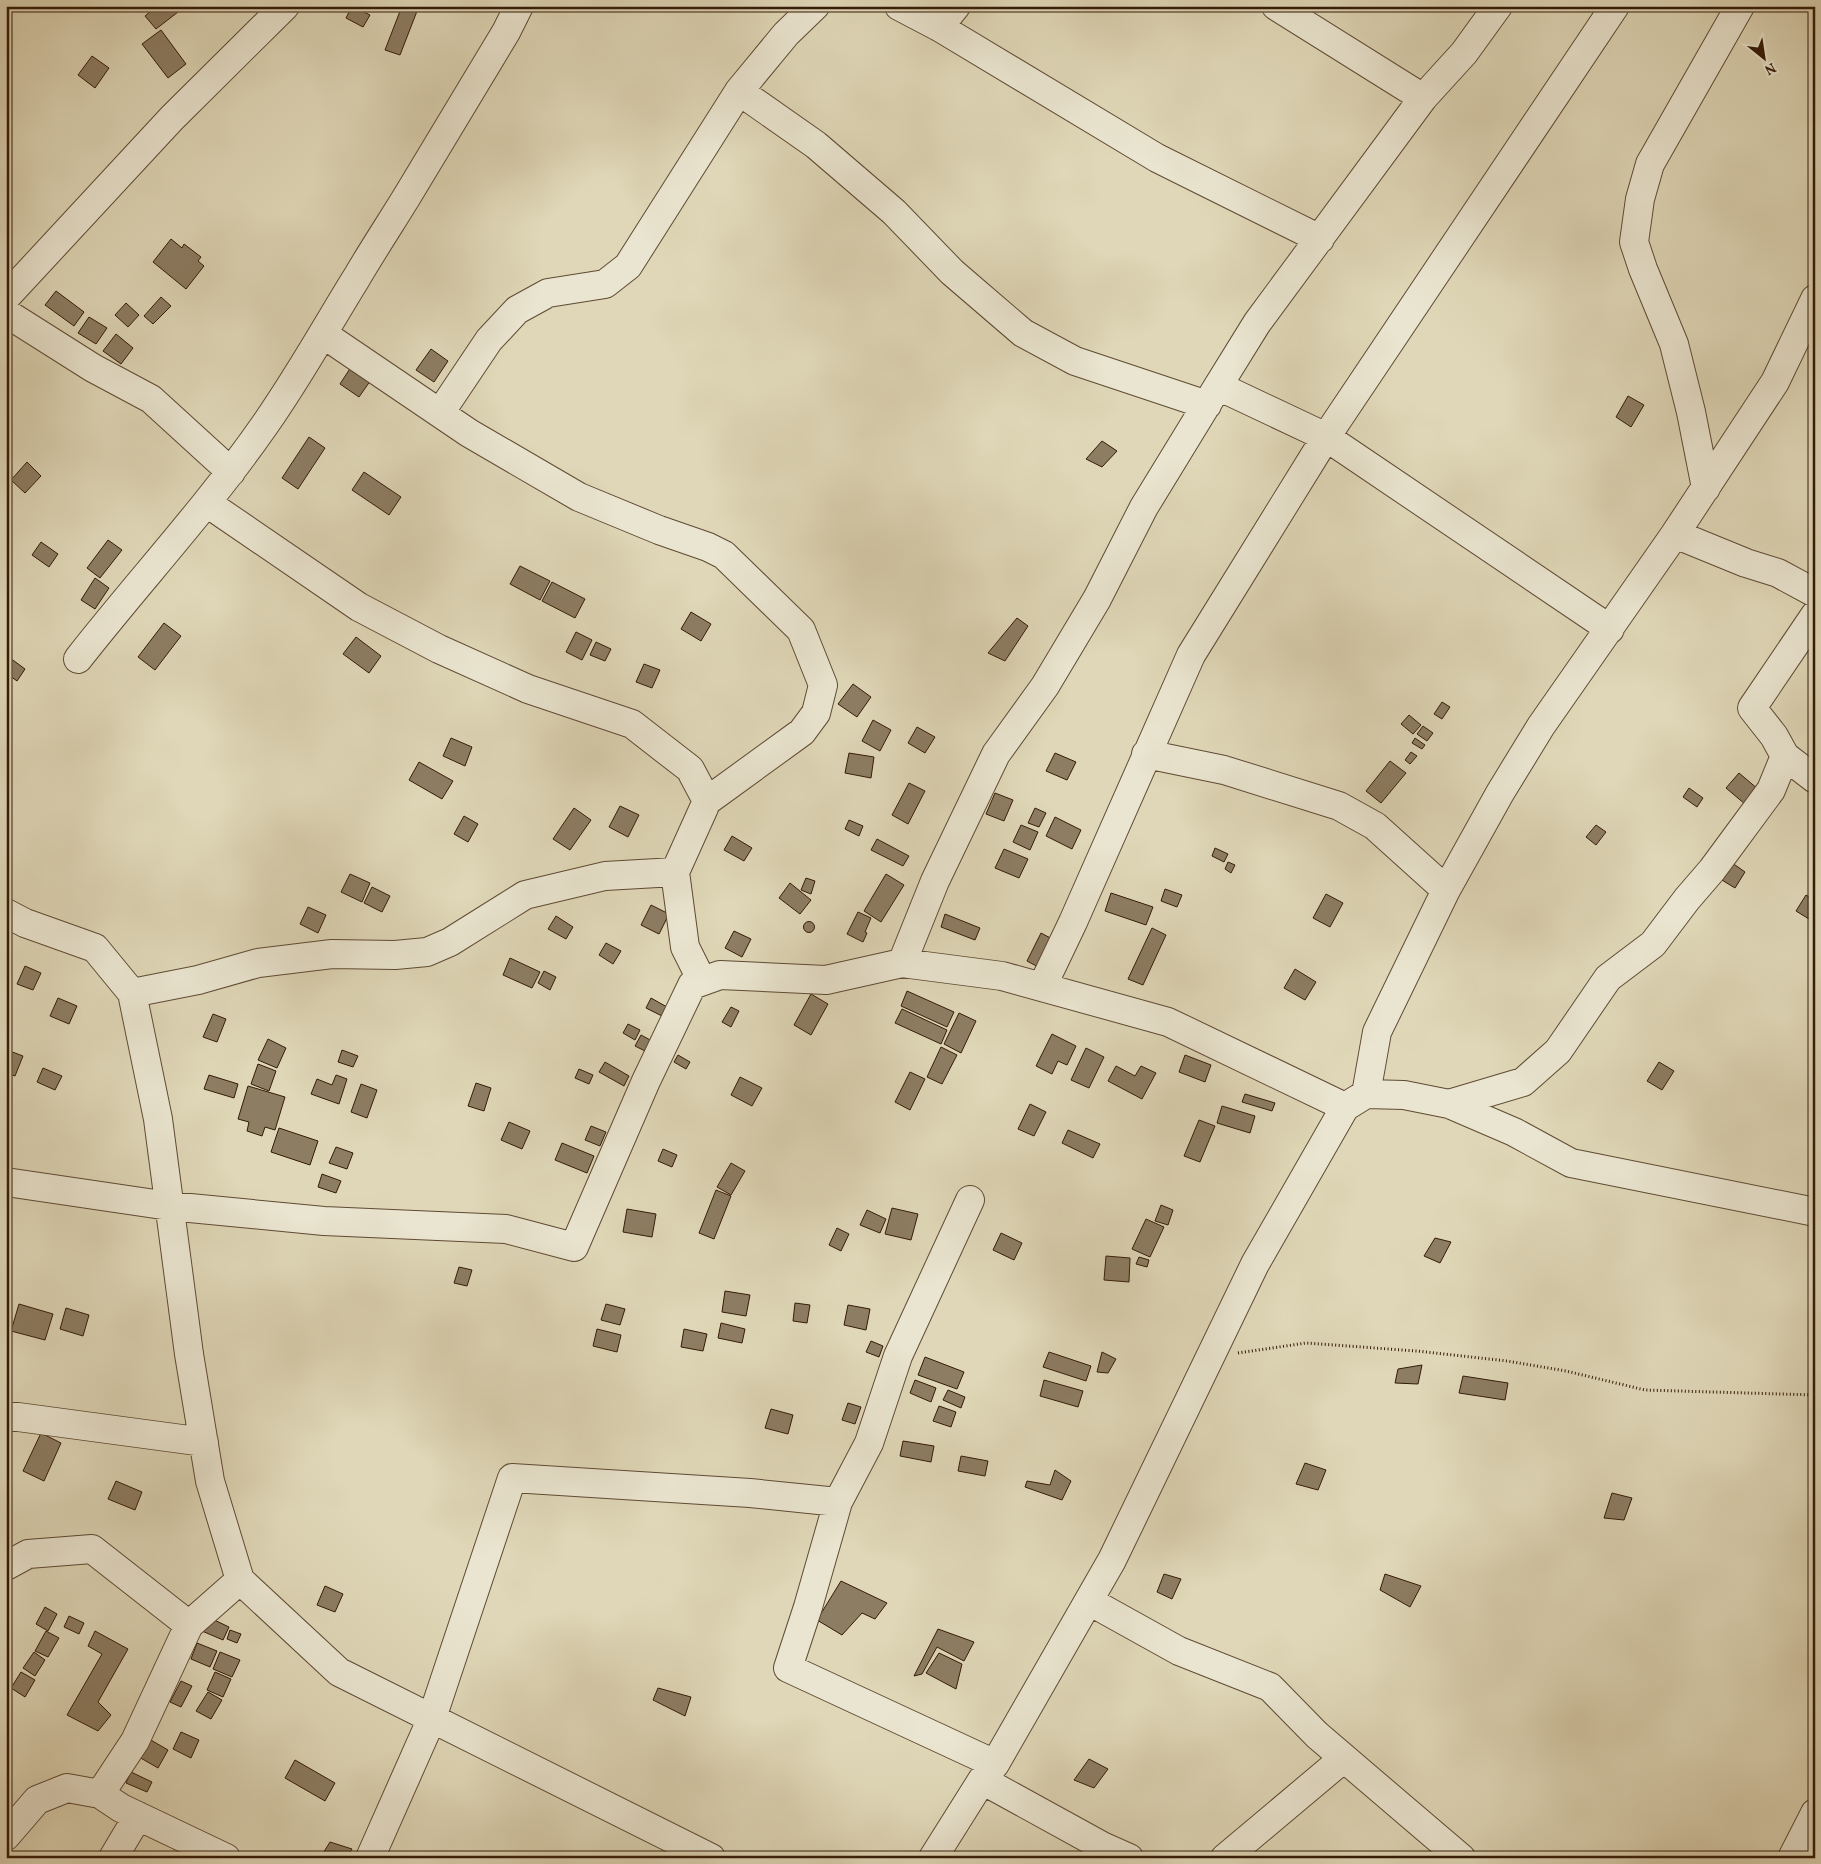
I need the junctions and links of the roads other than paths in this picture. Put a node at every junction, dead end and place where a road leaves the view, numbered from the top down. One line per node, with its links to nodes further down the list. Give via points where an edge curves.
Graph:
1 (285, 6): 14 (street, via 172,118)
2 (519, 6): 17 (street)
3 (815, 6): 11 (street, via 786,34)
4 (898, 6): 10 (street)
5 (956, 6): 10 (street)
6 (1276, 6): 12 (street)
7 (1498, 6): 12 (street, via 1464,52)
8 (1615, 6): 20 (street)
9 (1740, 6): 22 (street, via 1650,164 1640,199 1634,242 1674,344)
10 (940, 27): 13 (street, via 1157,158)
11 (740, 91): 18 (street, via 816,146 894,212 952,272 1024,333 1075,361); 19 (street, via 628,266 605,284 548,293 517,310 489,340)
12 (1423, 98): 13 (street)
13 (1320, 239): 18 (street, via 1257,322)
14 (6, 297)
15 (1815, 299): 22 (street, via 1775,382)
16 (6, 313): 21 (street, via 93,368 151,399)
17 (324, 334): 19 (street); 21 (street, via 289,390)
18 (1212, 395): 20 (street); 36 (street, via 1144,507 1083,623 1045,686 996,754 935,882)
19 (440, 413): 32 (street, via 579,497 724,555 801,630 823,685 816,713 802,732)
20 (1326, 437): 27 (street); 29 (street, via 1190,655)
21 (230, 472): 23 (street)
22 (1706, 488): 24 (street)
23 (206, 503): 28 (street); 32 (street, via 359,607 528,689 632,724 690,769)
24 (1676, 534): 25 (street, via 1778,573); 27 (street)
25 (1815, 593)
26 (1815, 614): 30 (street, via 1752,708 1774,736)
27 (1610, 629): 34 (street, via 1541,726)
28 (78, 659)
29 (1146, 754): 34 (street, via 1224,770 1339,806 1375,826); 38 (street)
30 (1784, 756): 31 (street); 41 (street, via 1771,790 1739,835 1652,944 1608,978 1558,1051 1523,1082)
31 (1815, 779)
32 (707, 801): 33 (street)
33 (675, 872): 37 (street, via 685,947); 39 (street, via 605,876 525,895 450,942 427,952 332,954 258,963 198,980)
34 (1446, 890): 40 (street, via 1377,1032)
35 (6, 913): 39 (street, via 95,948)
36 (902, 963): 37 (street, via 826,980 720,975); 38 (street, via 1002,976)
37 (702, 981): 44 (street, via 692,985 646,1081 574,1247 506,1230 324,1221)
38 (1042, 987): 40 (street, via 1168,1022)
39 (132, 993): 44 (street, via 158,1120)
40 (1355, 1100): 41 (street, via 1404,1094); 51 (street, via 1255,1264 1112,1560)
41 (1449, 1104): 45 (street, via 1514,1132 1570,1163)
42 (6, 1182): 44 (street)
43 (970, 1200): 48 (street, via 898,1356 869,1443)
44 (169, 1206): 47 (street)
45 (1815, 1212)
46 (6, 1417): 47 (street)
47 (204, 1442): 50 (street, via 210,1481)
48 (838, 1502): 53 (street, via 750,1492 512,1478); 55 (street, via 788,1668)
49 (6, 1566): 52 (street, via 28,1554 92,1549)
50 (240, 1580): 52 (street); 53 (street, via 339,1672)
51 (1089, 1601): 54 (street, via 1179,1651 1270,1687); 55 (street)
52 (189, 1625): 56 (street, via 135,1741)
53 (432, 1718): 62 (street); 63 (street)
54 (1344, 1758): 66 (street); 67 (street)
55 (988, 1772): 64 (street); 65 (street, via 1102,1846)
56 (100, 1794): 58 (street); 59 (street, via 67,1788 37,1800)
57 (1815, 1813): 68 (street)
58 (138, 1816): 60 (street); 61 (street)
59 (6, 1836)
60 (113, 1858)
61 (226, 1858)
62 (370, 1858)
63 (711, 1858)
64 (933, 1858)
65 (1129, 1858)
66 (1225, 1858)
67 (1461, 1858)
68 (1792, 1858)

